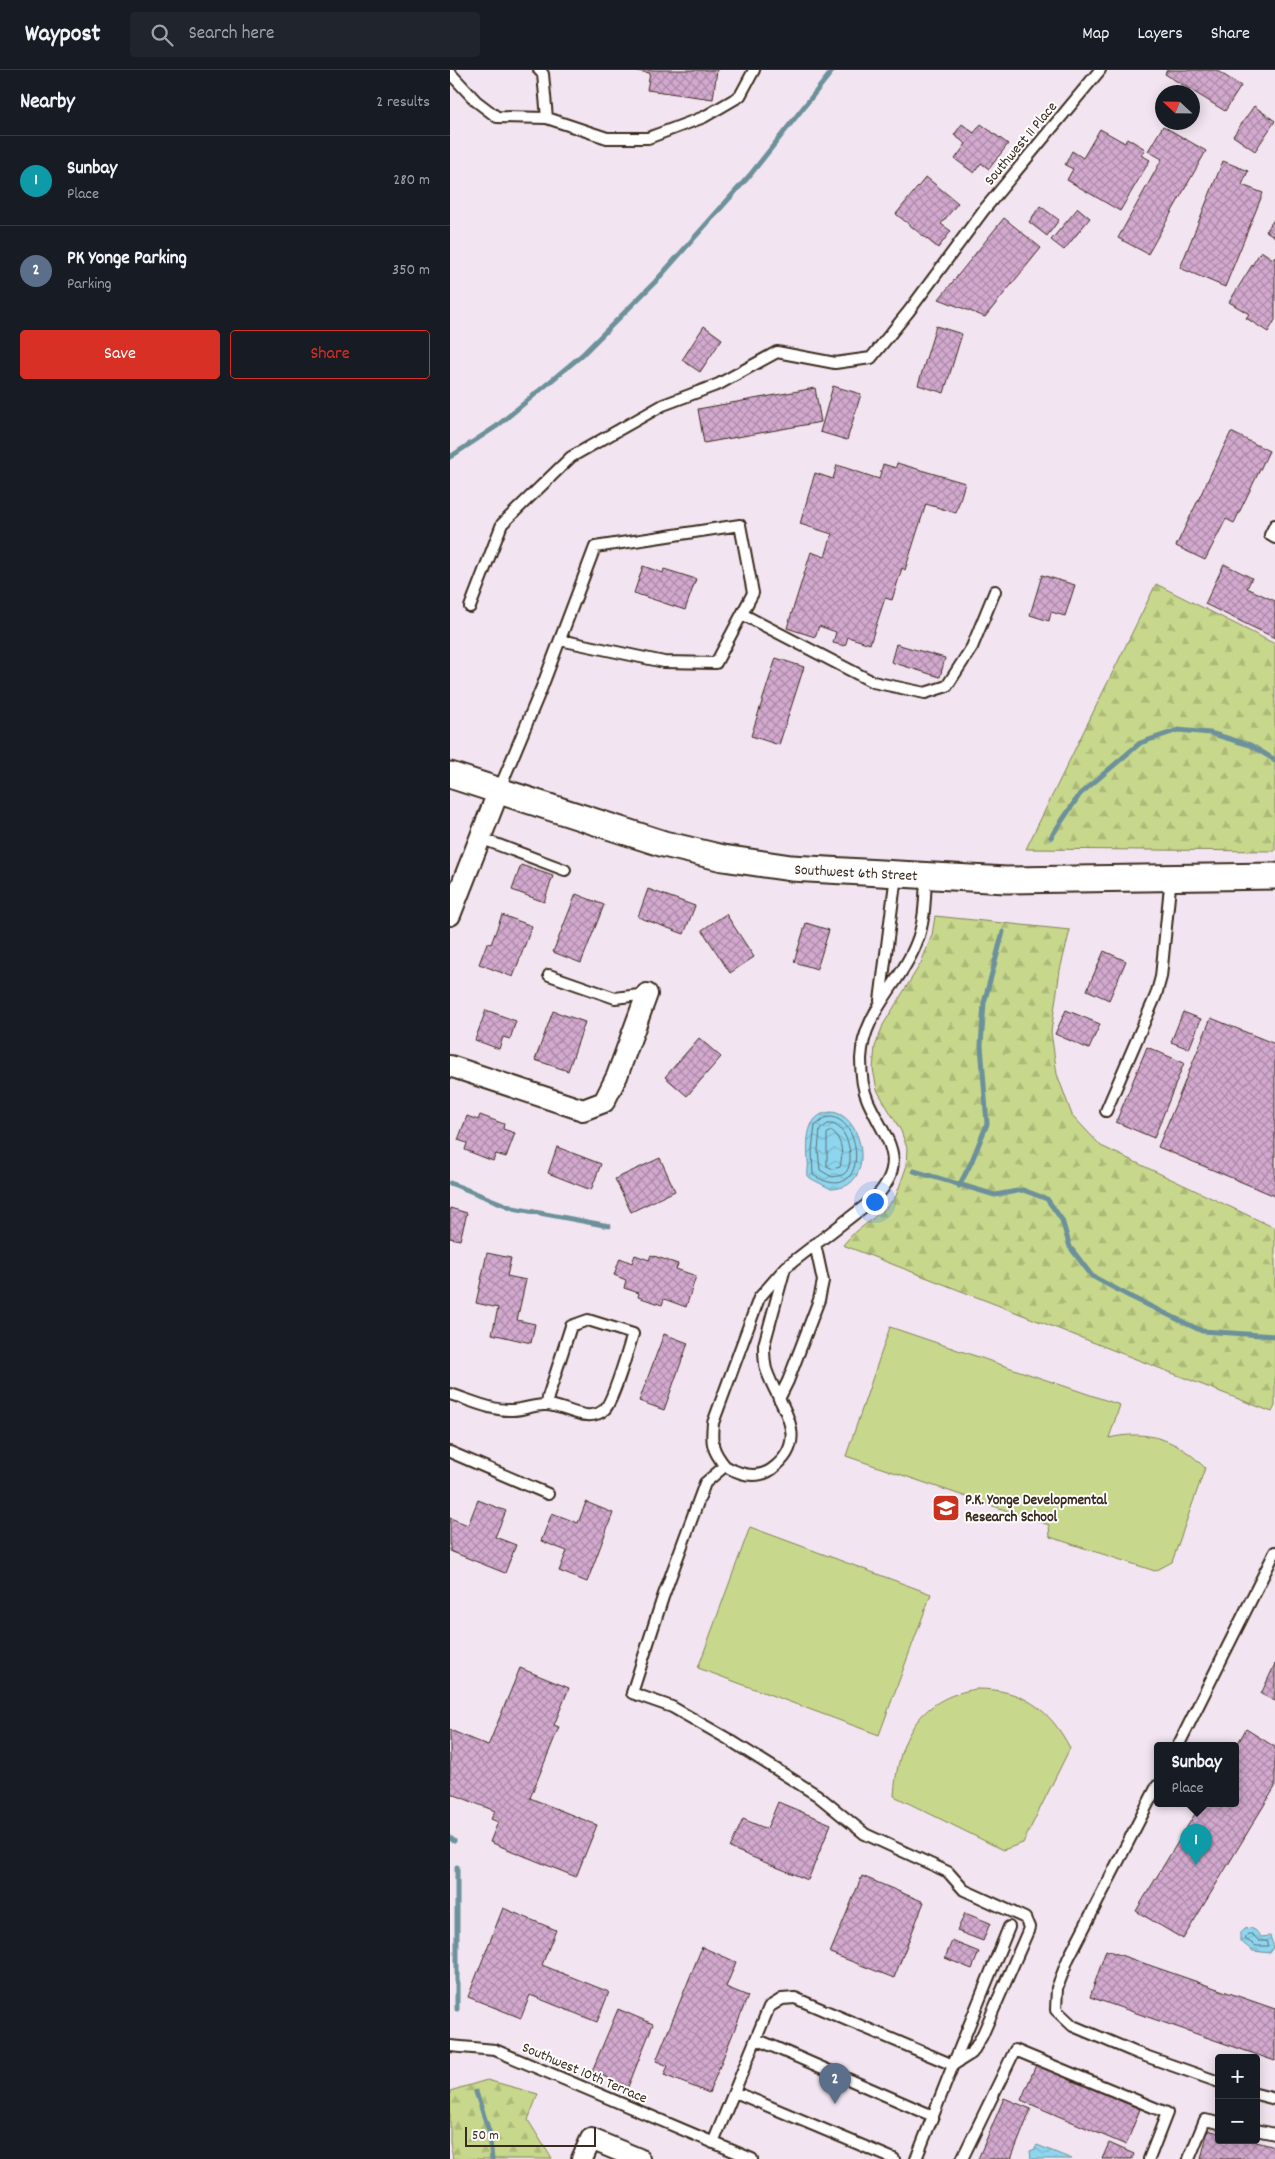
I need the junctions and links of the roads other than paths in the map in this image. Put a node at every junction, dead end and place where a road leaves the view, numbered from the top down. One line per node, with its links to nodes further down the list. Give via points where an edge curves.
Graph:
1 (540, 70): 5 (lane)
2 (754, 70): 5 (lane, via 740,96 704,117 648,138 607,138)
3 (1100, 70): 9 (lane, Southwest 11 Place, via 983,211 871,358 835,363 777,352 719,384 663,405 571,457 502,524)
4 (450, 73): 5 (lane, via 476,102 497,117)
5 (547, 118)
6 (1275, 525): 7 (lane, via 1270,535)
7 (1275, 538)
8 (995, 591): 10 (lane, via 972,647 947,686 925,693 873,682)
9 (470, 607)
10 (742, 614): 11 (lane, via 716,663 664,662); 11 (lane, via 753,593 740,524 595,547)
11 (560, 640): 13 (lane)
12 (450, 775): 13 (street, Southwest 6th Street)
13 (499, 790): 14 (street); 16 (street, Southwest 6th Street, via 664,844 723,858 791,868)
14 (480, 838): 15 (lane); 20 (street)
15 (565, 870)
16 (896, 875): 17 (street, Southwest 6th Street); 23 (lane)
17 (926, 876): 18 (street, Southwest 6th Street, via 1006,880); 23 (lane, via 923,919 916,945 892,988)
18 (1171, 876): 19 (street, Southwest 6th Street); 25 (lane, via 1161,977)
19 (1275, 876)
20 (450, 915)
21 (549, 975): 22 (lane, via 615,998)
22 (647, 994): 24 (street, via 618,1076 604,1102 583,1110)
23 (880, 1002): 26 (lane, via 863,1044 861,1073 868,1100 891,1143 893,1169 886,1185 874,1199)
24 (450, 1066)
25 (1106, 1111)
26 (815, 1244): 27 (lane); 29 (lane, via 824,1281)
27 (786, 1267): 29 (lane, via 764,1346 766,1369); 32 (lane, via 759,1298 713,1422 711,1442)
28 (450, 1394): 30 (lane, via 501,1410)
29 (779, 1398): 32 (lane, via 790,1418 792,1430 792,1440 781,1463 757,1475 740,1474)
30 (547, 1404): 30 (lane, via 571,1326 588,1320 633,1334 605,1409 582,1415)
31 (450, 1452): 33 (lane)
32 (725, 1466): 40 (lane, via 705,1483 632,1693 672,1707 728,1739 818,1795 865,1834 948,1872 964,1890 1025,1918 1028,1931 982,2036 972,2053)
33 (548, 1494)
34 (1275, 1552): 35 (lane)
35 (1180, 1742)
36 (1154, 1792): 41 (lane, via 1068,1959 1057,1988 1056,2010 1073,2026)
37 (1010, 1927): 40 (lane)
38 (756, 2039): 40 (lane, via 769,2007 782,1999 795,1998); 42 (lane); 45 (lane)
39 (450, 2046): 49 (lane, Southwest 10th Terrace, via 495,2050)
40 (953, 2066): 45 (lane)
41 (1215, 2081)
42 (735, 2092): 49 (lane); 53 (lane)
43 (1260, 2095): 44 (lane)
44 (1275, 2099)
45 (933, 2116): 54 (lane)
46 (1215, 2122): 57 (lane, via 1205,2120)
47 (1260, 2131): 48 (lane)
48 (1275, 2134)
49 (709, 2141): 52 (lane, Southwest 10th Terrace)
50 (582, 2159): 51 (street, via 591,2139)
51 (639, 2159)
52 (752, 2159)
53 (894, 2159)
54 (916, 2159)
55 (962, 2159): 56 (lane, via 1015,2050 1167,2114)
56 (1149, 2159)
57 (1189, 2159)

